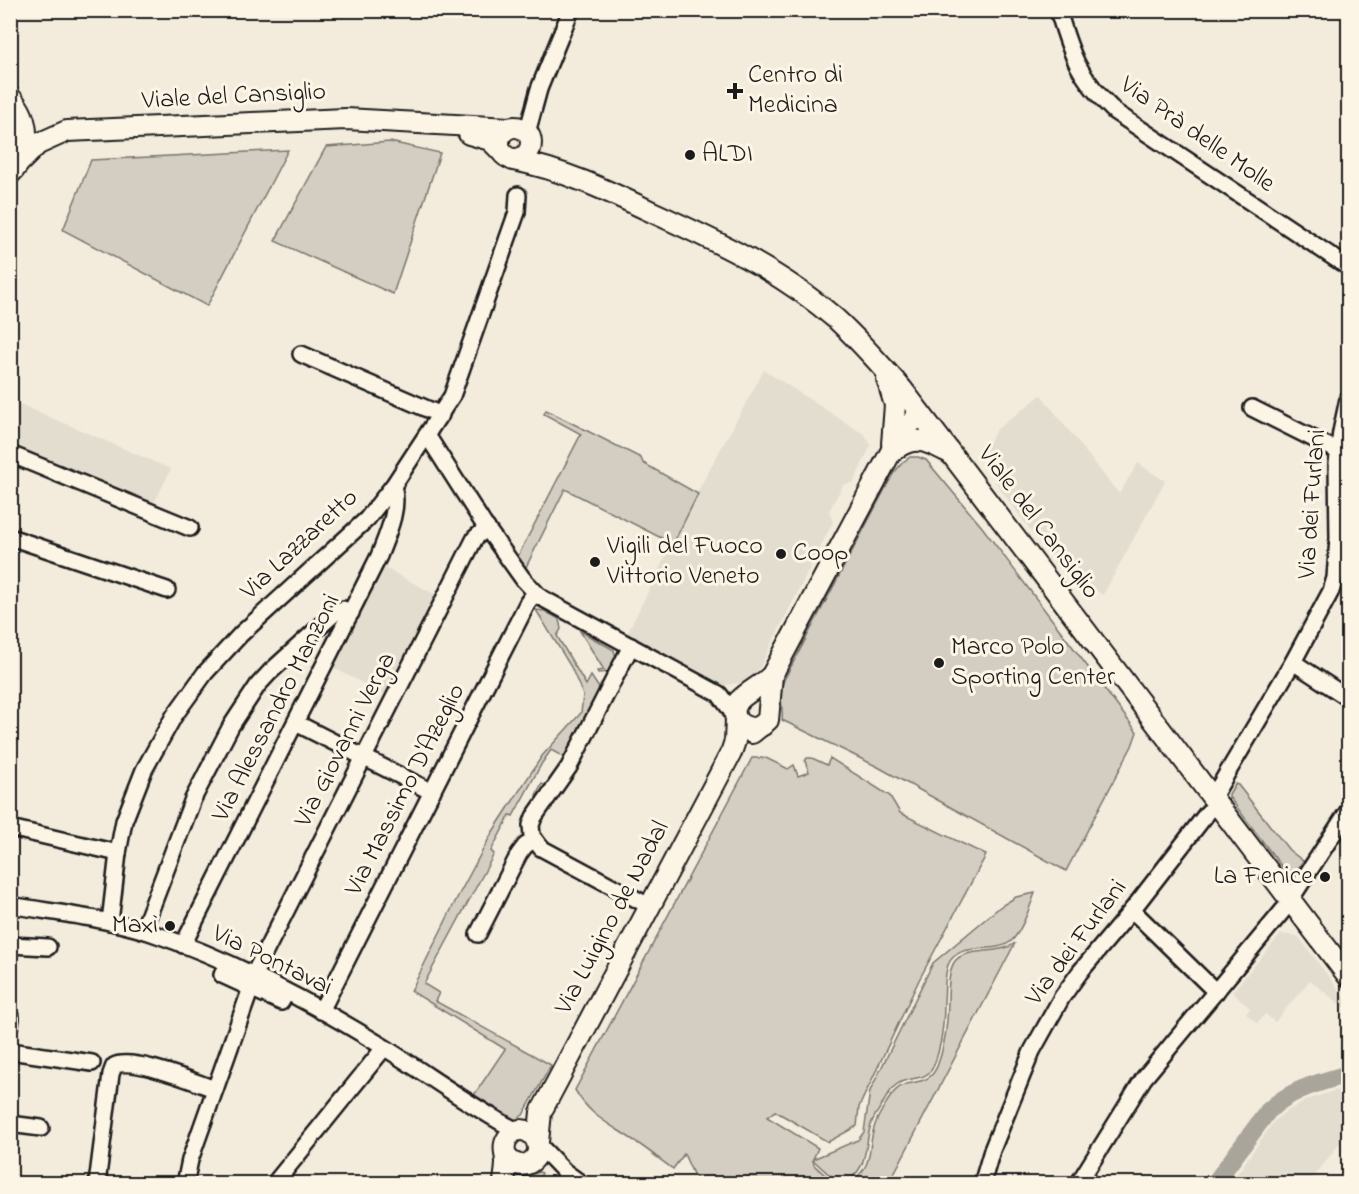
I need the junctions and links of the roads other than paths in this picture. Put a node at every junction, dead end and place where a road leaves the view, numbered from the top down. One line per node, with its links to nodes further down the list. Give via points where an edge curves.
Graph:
1 (571, 10): 6 (street)
2 (1058, 10): 11 (street, Via Prà delle Molle, via 1080,71 1115,112)
3 (15, 103): 5 (main road, Viale del Cansiglio, via 41,123); 8 (main road, via 27,134 26,148)
4 (404, 122): 5 (main road, Viale del Cansiglio, via 346,118); 6 (main road, Viale del Cansiglio); 7 (main road, Viale del Cansiglio, via 481,136)
5 (67, 131): 8 (main road, Viale del Cansiglio, via 38,144)
6 (520, 133): 7 (main road, via 501,135 498,145); 7 (main road, via 528,153 524,157); 9 (main road, Viale del Cansiglio, via 539,153)
7 (507, 155): 9 (main road, Viale del Cansiglio)
8 (16, 167)
9 (607, 191): 13 (main road, Viale del Cansiglio, via 724,245 779,277 835,319)
10 (518, 195): 17 (street, Via Lazzaretto, via 517,213 452,396)
11 (1348, 267)
12 (301, 354): 17 (street)
13 (879, 363): 16 (main road, Viale del Cansiglio); 19 (main road, Via Luigino de Nadal, via 896,405)
14 (1348, 399): 22 (street, Via dei Furlani, via 1341,432)
15 (1252, 408): 22 (street)
16 (920, 414): 19 (main road, Via Luigino de Nadal, via 906,427); 20 (main road, Viale del Cansiglio)
17 (441, 415): 18 (street, Via Lazzaretto)
18 (427, 435): 23 (street, Via Lazzaretto); 25 (street)
19 (891, 452): 20 (main road, via 906,442 920,440); 32 (main road, Via Luigino de Nadal)
20 (951, 453): 42 (main road, Viale del Cansiglio)
21 (10, 454): 24 (street)
22 (1341, 462): 31 (street, Via dei Furlani, via 1335,578)
23 (393, 486): 29 (street, Via Alessandro Manzoni, via 394,505 386,539); 46 (street, Via Lazzaretto, via 354,532 241,634 192,691 165,729 144,770 124,821)
24 (190, 528)
25 (487, 528): 28 (street); 40 (street, Via Giovanni Verga, via 476,538)
26 (10, 537): 27 (street)
27 (167, 590)
28 (535, 592): 30 (street, via 553,606); 41 (street, Via Massimo D'Azeglio)
29 (351, 613): 38 (street, Via Alessandro Manzoni); 52 (street, via 337,611 270,672 245,705 193,799)
30 (631, 646): 33 (street); 45 (street, via 569,767 534,817)
31 (1293, 662): 35 (street); 42 (street, Via dei Furlani)
32 (772, 675): 34 (main road, Via Luigino de Nadal); 36 (main road, Via Luigino de Nadal)
33 (721, 695): 34 (street); 37 (street)
34 (746, 695): 36 (main road, via 758,695 767,702); 37 (main road, Via Luigino de Nadal, via 738,702)
35 (1348, 698)
36 (766, 717): 37 (main road, via 759,728 748,729); 39 (main road, Via Luigino de Nadal)
37 (736, 718): 39 (main road, Via Luigino de Nadal)
38 (296, 723): 40 (street); 55 (street, Via Alessandro Manzoni)
39 (733, 750): 49 (main road, Via Luigino de Nadal)
40 (364, 757): 41 (street); 58 (street, Via Giovanni Verga)
41 (432, 792): 60 (street, Via Massimo D'Azeglio)
42 (1210, 805): 47 (main road, Viale del Cansiglio); 50 (street, Via dei Furlani)
43 (1347, 817): 47 (street)
44 (10, 828): 46 (street)
45 (534, 840): 49 (street, via 545,851); 53 (street, via 522,850)
46 (118, 853): 51 (street, Via Lazzaretto)
47 (1291, 900): 57 (main road, Viale del Cansiglio); 59 (street)
48 (10, 905): 51 (street, Via Pontavai)
49 (649, 906): 65 (main road, Via Luigino de Nadal)
50 (1132, 910): 59 (street); 77 (street, Via dei Furlani, via 1080,972 1048,1020 1012,1100)
51 (110, 922): 52 (street, Via Pontavai)
52 (143, 930): 55 (street, Via Pontavai)
53 (478, 934)
54 (10, 945): 56 (street)
55 (183, 945): 58 (street, Via Pontavai, via 227,964)
56 (48, 948)
57 (1348, 976)
58 (252, 982): 60 (street, Via Pontavai, via 286,993); 64 (street, Via Giovanni Verga)
59 (1216, 992): 78 (street, via 1144,1078)
60 (321, 1011): 61 (street, Via Pontavai)
61 (384, 1048): 68 (street, Via Pontavai, via 489,1116); 75 (street)
62 (10, 1051): 63 (street)
63 (92, 1063)
64 (215, 1089): 73 (street, via 152,1068 114,1066); 74 (street, Via Giovanni Verga)
65 (541, 1112): 68 (main road, Via Luigino de Nadal); 69 (main road, Via Luigino de Nadal)
66 (10, 1124): 67 (street)
67 (41, 1128)
68 (512, 1140): 69 (main road, via 532,1134); 70 (main road, via 513,1163); 72 (main road)
69 (538, 1143): 70 (main road, via 537,1155); 71 (street)
70 (527, 1164): 71 (street, via 548,1163); 72 (main road)
71 (564, 1171): 76 (street)
72 (503, 1182)
73 (97, 1184)
74 (184, 1184)
75 (274, 1184)
76 (582, 1184)
77 (982, 1184)
78 (1078, 1184)

